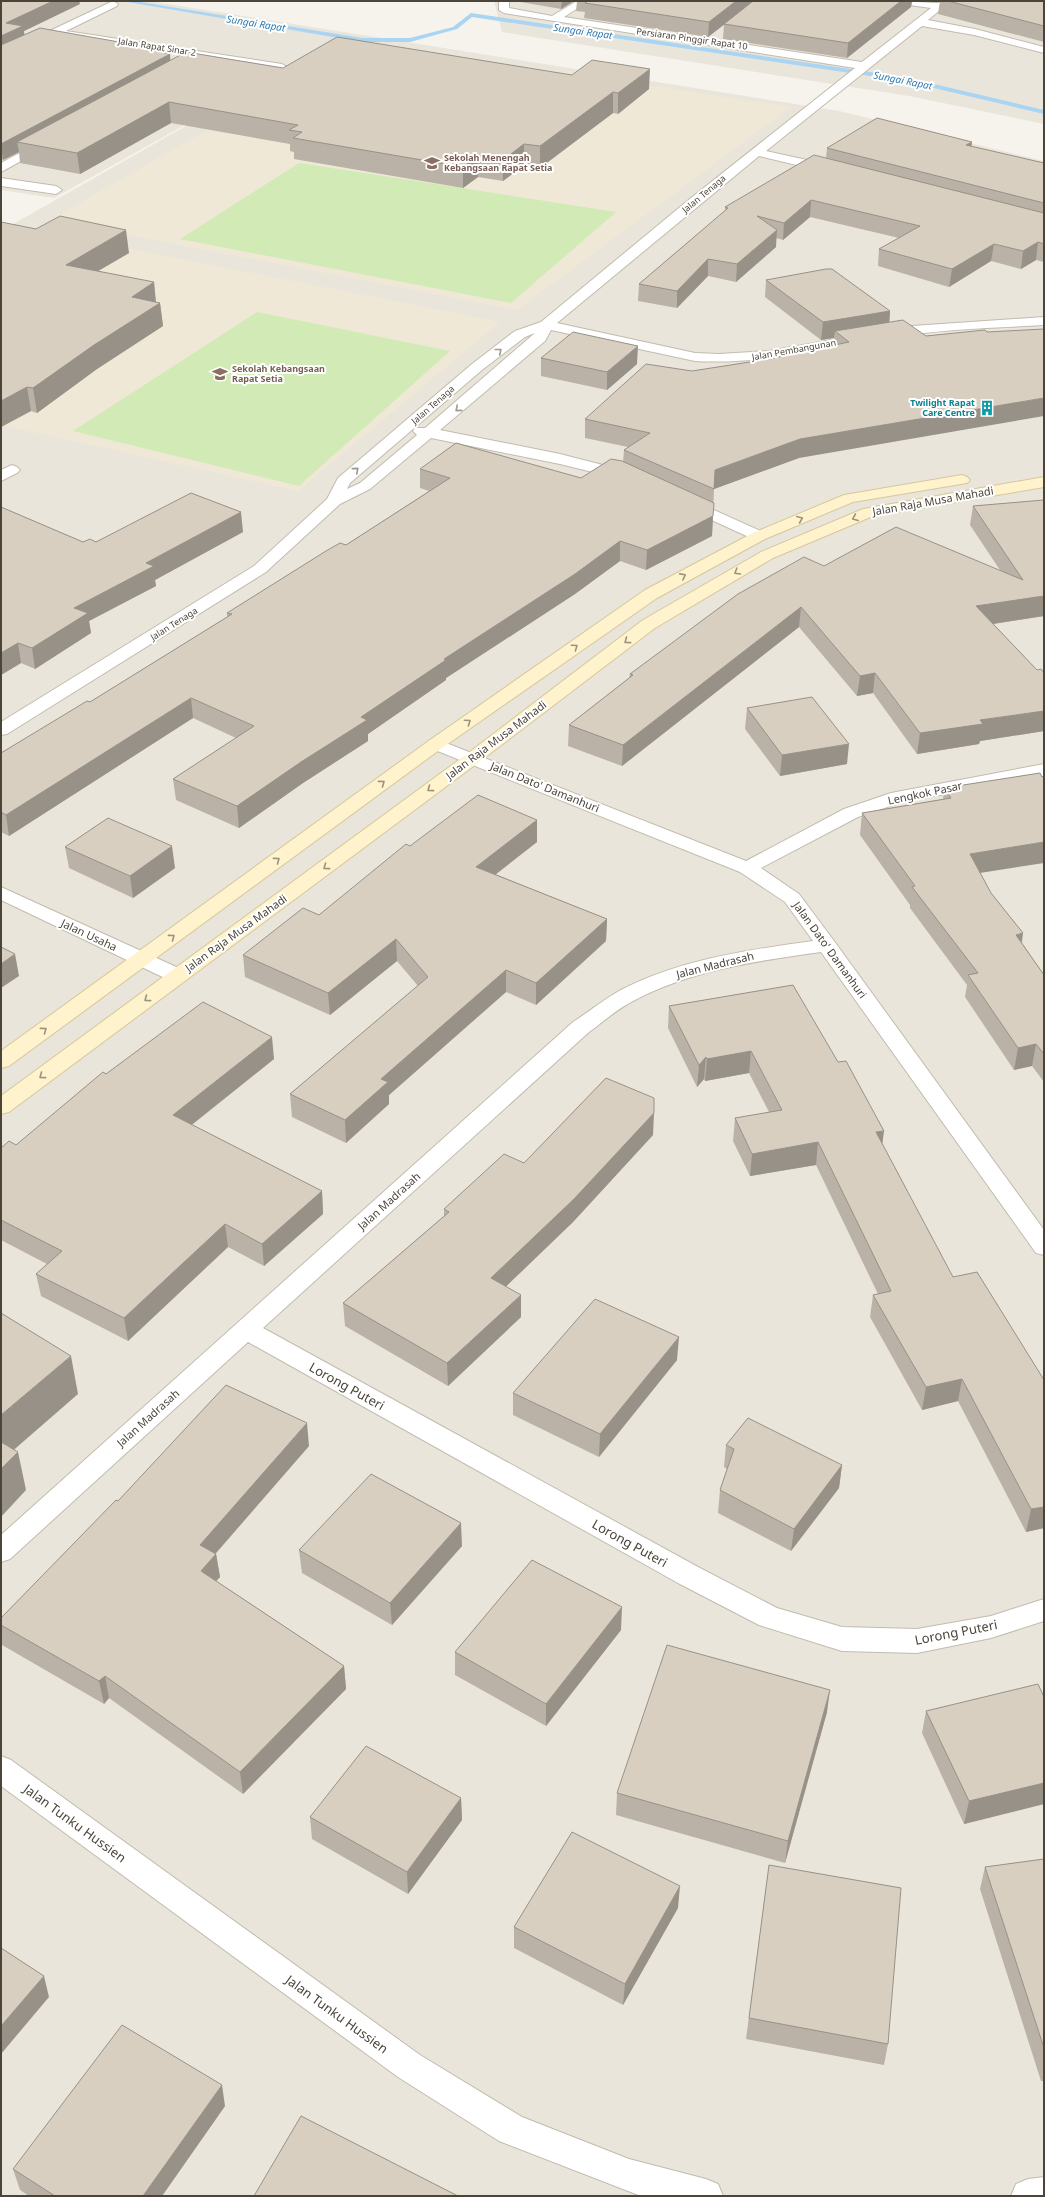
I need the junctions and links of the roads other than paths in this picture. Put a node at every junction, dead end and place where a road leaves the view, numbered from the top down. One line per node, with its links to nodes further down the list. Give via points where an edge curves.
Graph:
1 (504, 1): 6 (street, Persiaran Pinggir Rapat 10, via 504,10)
2 (584, 1): 6 (street)
3 (902, 1): 5 (street)
4 (113, 4): 8 (street)
5 (942, 4): 7 (street, Jalan Tenaga)
6 (554, 20): 10 (street, Persiaran Pinggir Rapat 10)
7 (919, 22): 11 (street, via 975,32); 16 (street, Jalan Tenaga)
8 (55, 32): 12 (street, Jalan Rapat Sinar 2); 13 (street)
9 (723, 33): 10 (street)
10 (711, 42): 16 (street, Persiaran Pinggir Rapat 10)
11 (1044, 50)
12 (207, 55): 14 (street); 15 (street, Jalan Rapat Sinar 2)
13 (1, 58)
14 (193, 63)
15 (282, 67)
16 (859, 69): 18 (street, Jalan Tenaga)
17 (56, 138): 19 (street)
18 (756, 152): 20 (street); 24 (street, Jalan Tenaga)
19 (1, 168)
20 (839, 172)
21 (1, 182): 22 (street)
22 (56, 190)
23 (1044, 321): 24 (street, Jalan Pembangunan, via 895,333 747,358 720,360)
24 (546, 325): 25 (street, Jalan Tenaga, one-way to 24, via 520,334); 26 (street, Jalan Tenaga, via 540,338)
25 (477, 367): 26 (street); 27 (street, Jalan Tenaga)
26 (499, 372): 28 (street, Jalan Tenaga)
27 (451, 389): 28 (street); 29 (street, Jalan Tenaga)
28 (474, 394): 30 (street, Jalan Tenaga, one-way to 30)
29 (407, 428): 30 (street); 31 (street, Jalan Tenaga)
30 (429, 432): 32 (street, Jalan Tenaga); 34 (street, via 560,459)
31 (373, 456): 32 (street); 37 (street, Jalan Tenaga, one-way to 31, via 343,480)
32 (395, 461): 37 (street, Jalan Tenaga, via 365,486)
33 (1044, 467): 38 (main road, Jalan Raja Musa Mahadi, one-way to 33, via 849,498)
34 (641, 482)
35 (1044, 482): 41 (main road, Jalan Raja Musa Mahadi, one-way to 41, via 869,512 767,555 649,624)
36 (669, 495): 38 (street)
37 (334, 501): 39 (street, Jalan Tenaga, via 260,569)
38 (759, 536): 40 (main road, Jalan Raja Musa Mahadi, one-way to 38, via 651,594)
39 (1, 730)
40 (436, 744): 41 (street, Jalan Dato' Damanhuri); 46 (main road, Jalan Raja Musa Mahadi, one-way to 40)
41 (473, 758): 43 (street, Jalan Dato' Damanhuri); 47 (main road, Jalan Raja Musa Mahadi, one-way to 47)
42 (1044, 770): 43 (street, Lengkok Pasar, via 898,797 850,813)
43 (747, 868): 45 (street, Jalan Dato' Damanhuri, via 792,898)
44 (1, 893): 46 (street, Jalan Usaha)
45 (827, 945): 50 (street, Jalan Dato' Damanhuri); 51 (street, Jalan Madrasah, via 729,960 681,972 630,993 581,1028)
46 (141, 960): 47 (street, Jalan Usaha); 48 (main road, Jalan Raja Musa Mahadi, one-way to 46)
47 (178, 976): 49 (main road, Jalan Raja Musa Mahadi, one-way to 49)
48 (1, 1061)
49 (1, 1107)
50 (1044, 1247)
51 (246, 1330): 52 (street, Jalan Madrasah); 53 (street, Lorong Puteri, via 769,1618 842,1638 917,1641 990,1627)
52 (1, 1551)
53 (1044, 1610)
54 (1, 1769): 56 (street, Jalan Tunku Hussien, via 409,2066 511,2129 629,2176)
55 (1044, 2194): 57 (street)
56 (706, 2196)
57 (1028, 2196)

